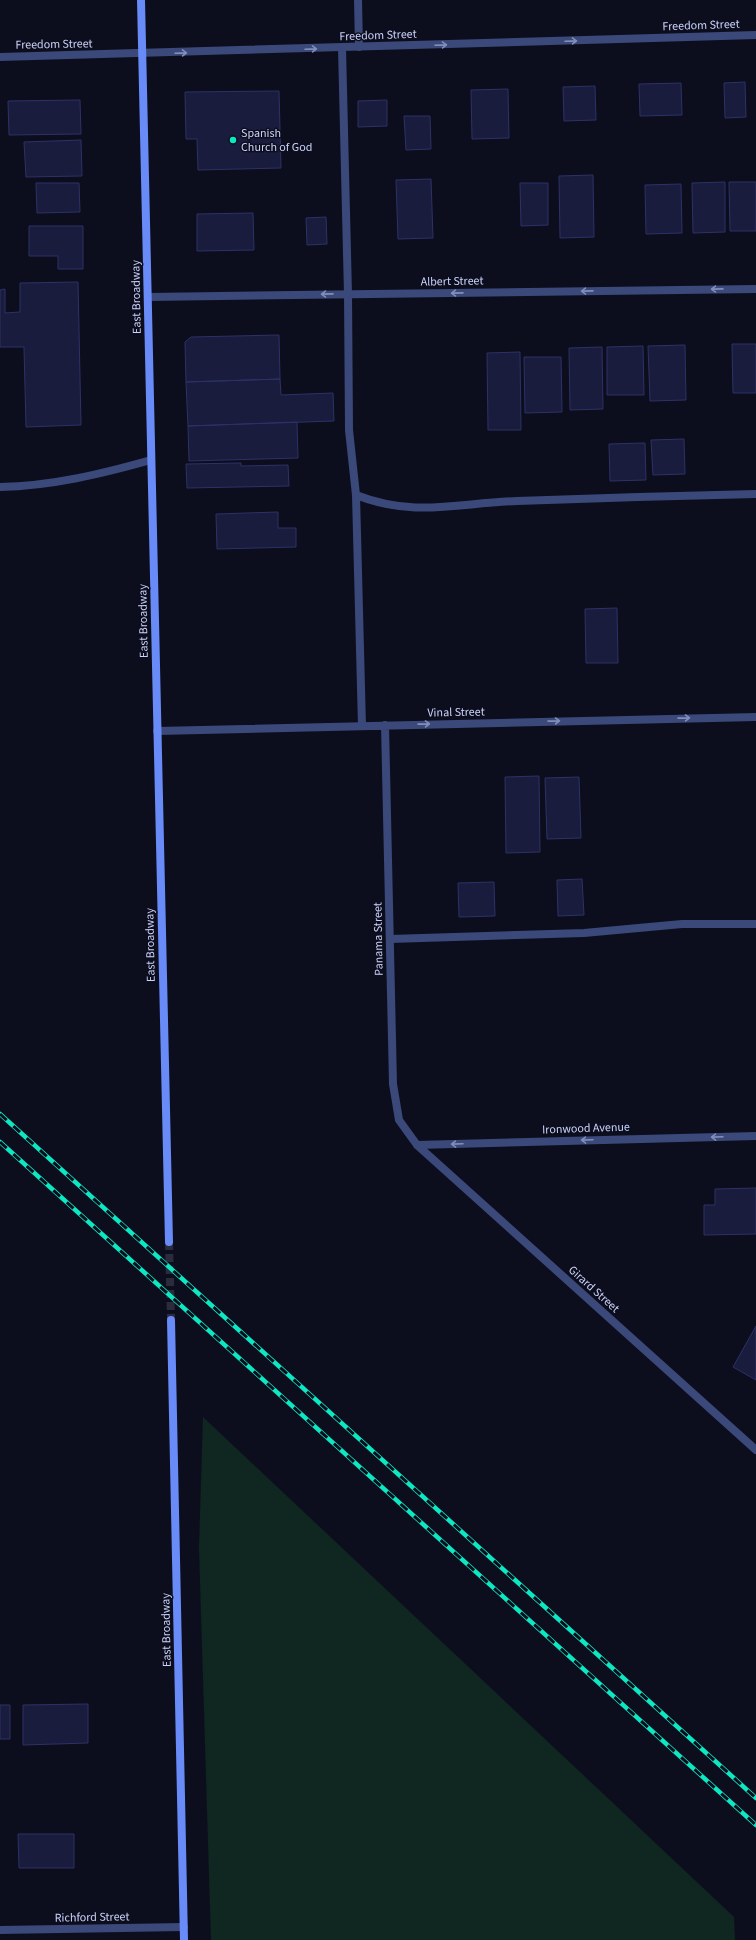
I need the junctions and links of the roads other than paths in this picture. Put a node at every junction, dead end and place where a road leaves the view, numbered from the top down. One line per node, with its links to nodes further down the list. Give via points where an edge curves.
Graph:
1 (141, 0): 6 (street, East Broadway)
2 (358, 0): 4 (street)
3 (756, 35): 4 (street, Freedom Street, one-way to 3)
4 (360, 47): 5 (street, Freedom Street)
5 (342, 48): 6 (street, Freedom Street, one-way to 5); 9 (street)
6 (142, 54): 7 (street, Freedom Street); 10 (street, East Broadway)
7 (0, 57)
8 (756, 289): 9 (street, Albert Street, one-way to 9)
9 (348, 294): 10 (street, Albert Street, one-way to 10); 14 (street, via 349,430)
10 (148, 297): 11 (street, East Broadway)
11 (151, 460): 12 (street, via 93,476 31,487); 18 (street, East Broadway)
12 (0, 487)
13 (756, 494): 14 (street, via 515,501 426,508 397,507)
14 (356, 495): 17 (street)
15 (756, 717): 16 (street, Vinal Street, one-way to 15)
16 (385, 725): 17 (street, Vinal Street); 20 (street, Panama Street)
17 (362, 726): 18 (street, Vinal Street)
18 (157, 731): 23 (street, East Broadway)
19 (756, 924): 20 (street, via 682,924 584,933)
20 (390, 939): 22 (street, Panama Street, via 393,1084 399,1120)
21 (756, 1136): 22 (street, Ironwood Avenue, one-way to 22)
22 (417, 1145): 25 (street, Girard Street)
23 (169, 1242)
24 (171, 1320): 26 (street, East Broadway)
25 (756, 1450)
26 (184, 1927): 27 (street, Richford Street); 28 (street, East Broadway)
27 (0, 1930)
28 (184, 1940)

